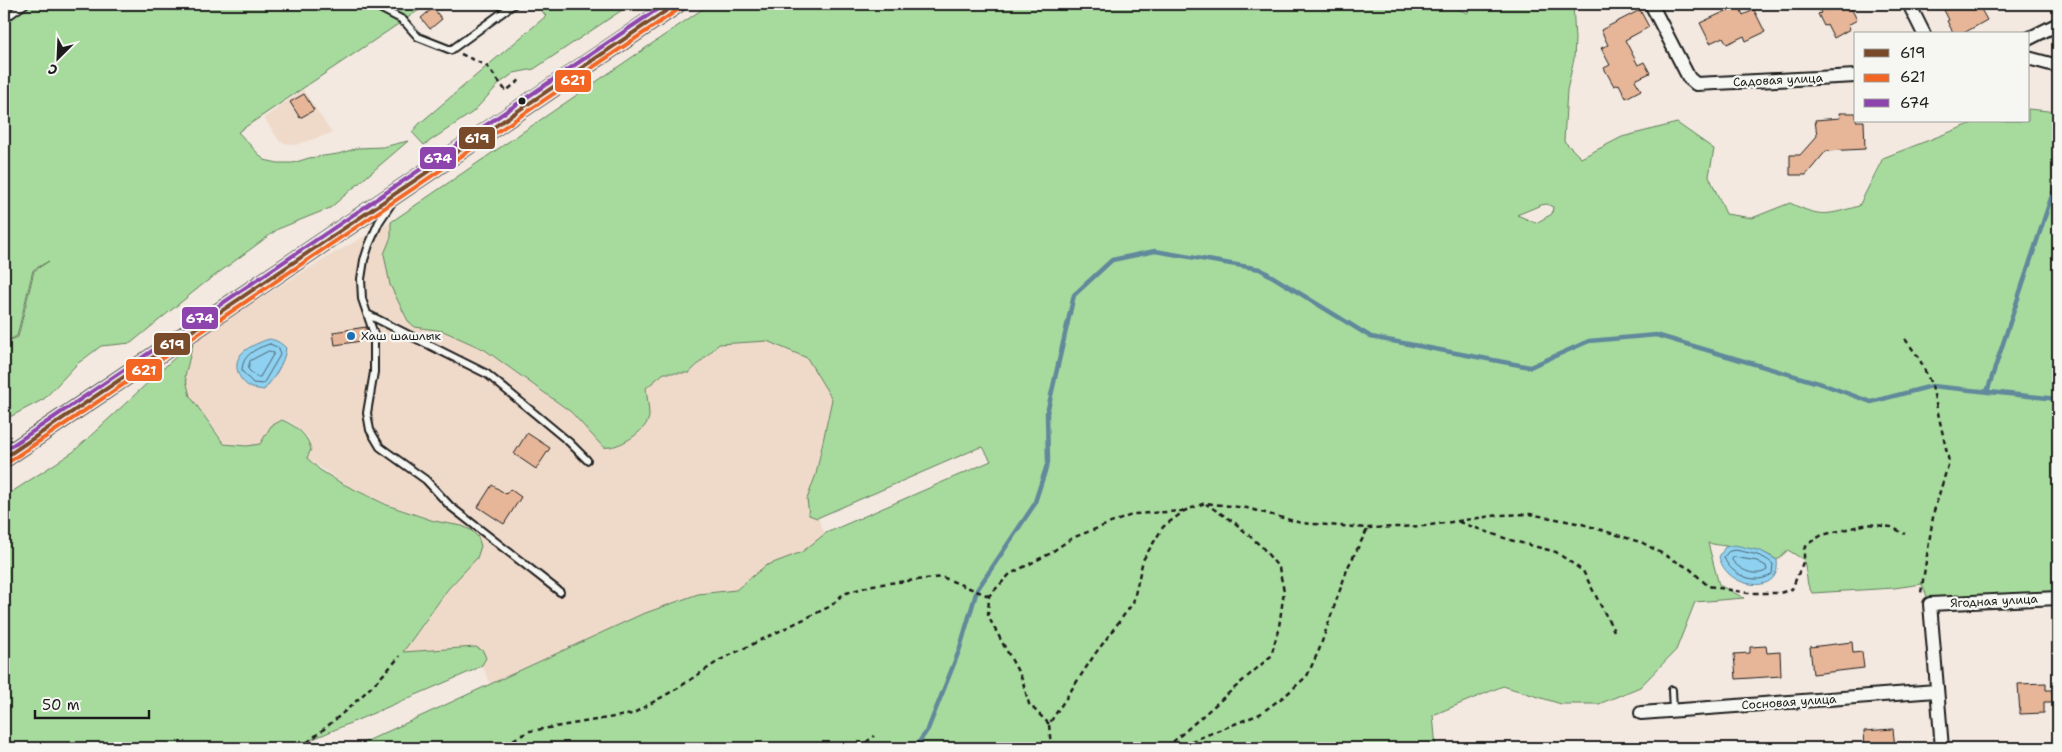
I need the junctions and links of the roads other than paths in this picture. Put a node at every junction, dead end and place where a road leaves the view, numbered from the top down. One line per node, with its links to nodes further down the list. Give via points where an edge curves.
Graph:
1 (25, 4): 7 (lane)
2 (372, 4): 3 (lane, via 403,21 418,37 450,50)
3 (514, 4)
4 (676, 4): 14 (main road)
5 (1651, 4): 13 (street, Садовая улица, via 1692,82)
6 (1909, 4): 9 (street)
7 (4, 19)
8 (2058, 24): 10 (street)
9 (1923, 32)
10 (2030, 38)
11 (2030, 59): 12 (street)
12 (2058, 66)
13 (1854, 76)
14 (400, 190): 15 (lane, via 379,222 364,260 362,299); 16 (main road)
15 (367, 314): 17 (lane, via 487,374); 18 (lane, via 374,334 374,372 367,413 370,430 380,447 426,480 450,506)
16 (4, 458)
17 (587, 460)
18 (560, 592)
19 (2058, 598): 21 (street, Ягодная улица, via 1925,600)
20 (1672, 690): 22 (lane)
21 (1936, 692): 22 (street, Сосновая улица); 24 (street)
22 (1673, 711): 23 (street, Сосновая улица)
23 (1641, 713)
24 (1942, 748)

